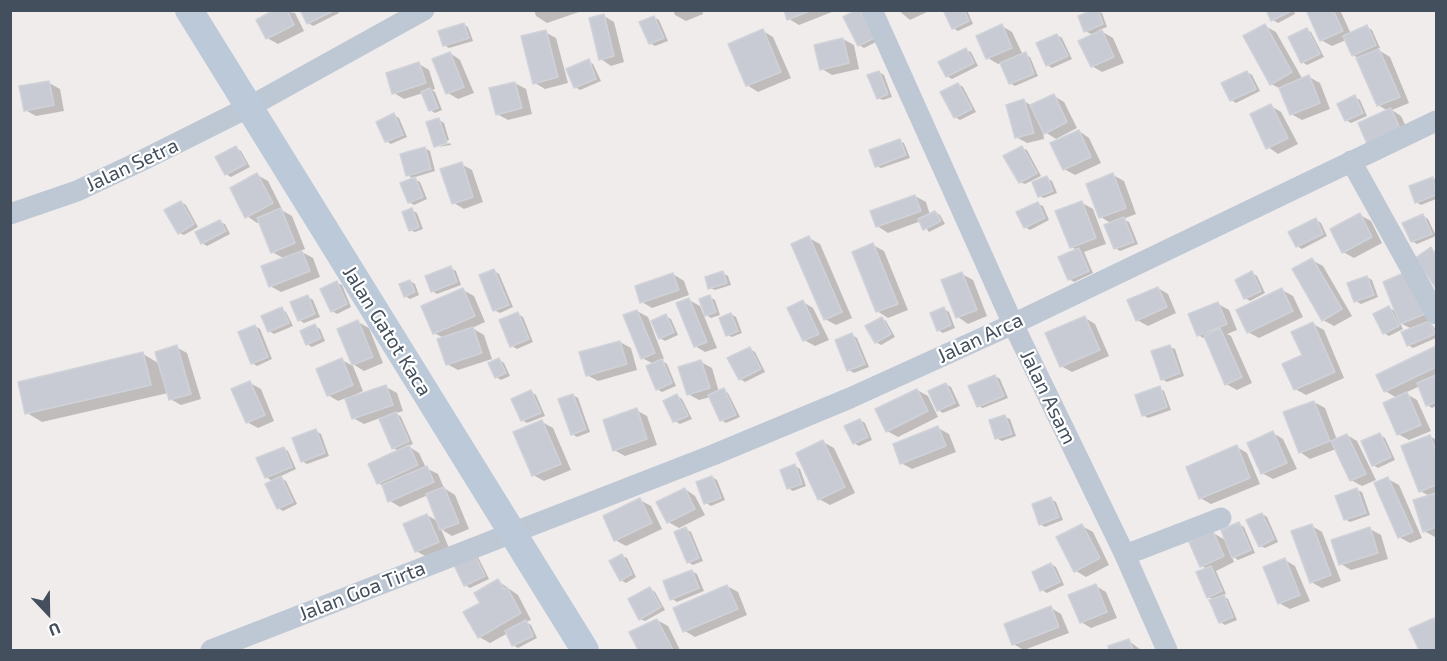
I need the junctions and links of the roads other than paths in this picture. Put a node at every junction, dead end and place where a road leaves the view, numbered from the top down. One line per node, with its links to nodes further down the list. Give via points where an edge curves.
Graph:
1 (189, 10): 4 (main road, Jalan Gatot Kaca)
2 (424, 10): 4 (street, Jalan Setra)
3 (872, 10): 9 (street, Jalan Asam)
4 (249, 107): 7 (street, Jalan Setra, via 77,191); 11 (main road, Jalan Gatot Kaca)
5 (1437, 121): 6 (street, Jalan Arca)
6 (1351, 161): 8 (street); 9 (street, Jalan Arca)
7 (10, 214)
8 (1437, 314)
9 (1013, 324): 11 (street, Jalan Arca, via 713,455); 12 (street, Jalan Asam)
10 (1221, 518): 12 (street)
11 (514, 531): 13 (street, Jalan Goa Tirta); 14 (main road, Jalan Gatot Kaca)
12 (1125, 555): 15 (street, Jalan Asam)
13 (211, 651)
14 (585, 651)
15 (1167, 651)

